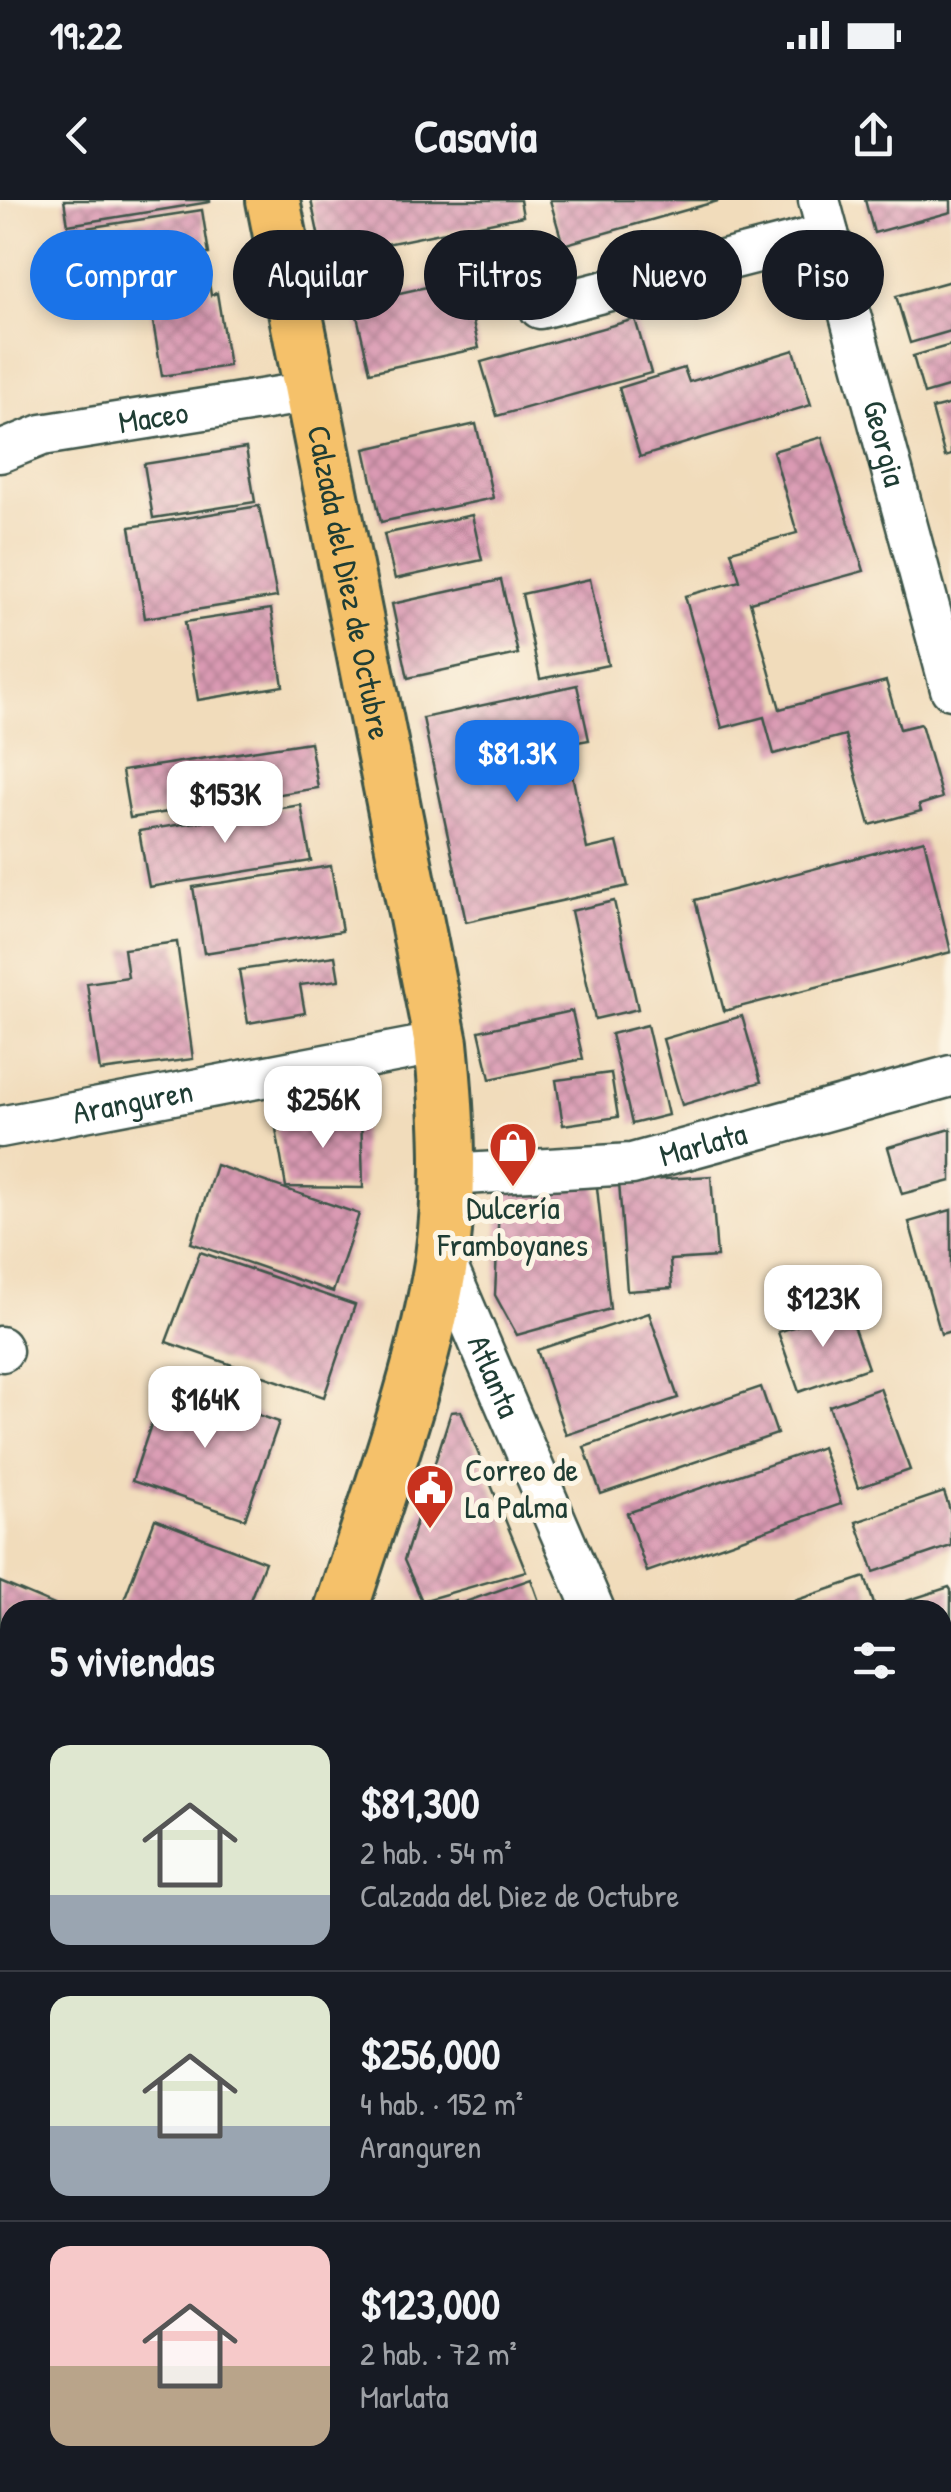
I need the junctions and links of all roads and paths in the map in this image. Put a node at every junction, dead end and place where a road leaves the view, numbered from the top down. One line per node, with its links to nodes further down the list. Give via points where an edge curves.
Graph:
1 (274, 200): 4 (main road, Calzada del Diez de Octubre)
2 (823, 217): 3 (street); 6 (street, Georgia)
3 (577, 296)
4 (310, 392): 5 (street, Maceo, via 42,435); 7 (main road, Calzada del Diez de Octubre)
5 (0, 452)
6 (951, 689)
7 (441, 1043): 9 (street, Aranguren); 10 (main road, Calzada del Diez de Octubre)
8 (951, 1076): 10 (street, Marlata, via 632,1164)
9 (0, 1126)
10 (448, 1175): 11 (main road, Calzada del Diez de Octubre)
11 (442, 1255): 12 (main road, Calzada del Diez de Octubre, via 406,1409); 13 (street, Atlanta)
12 (344, 1600)
13 (590, 1600)

